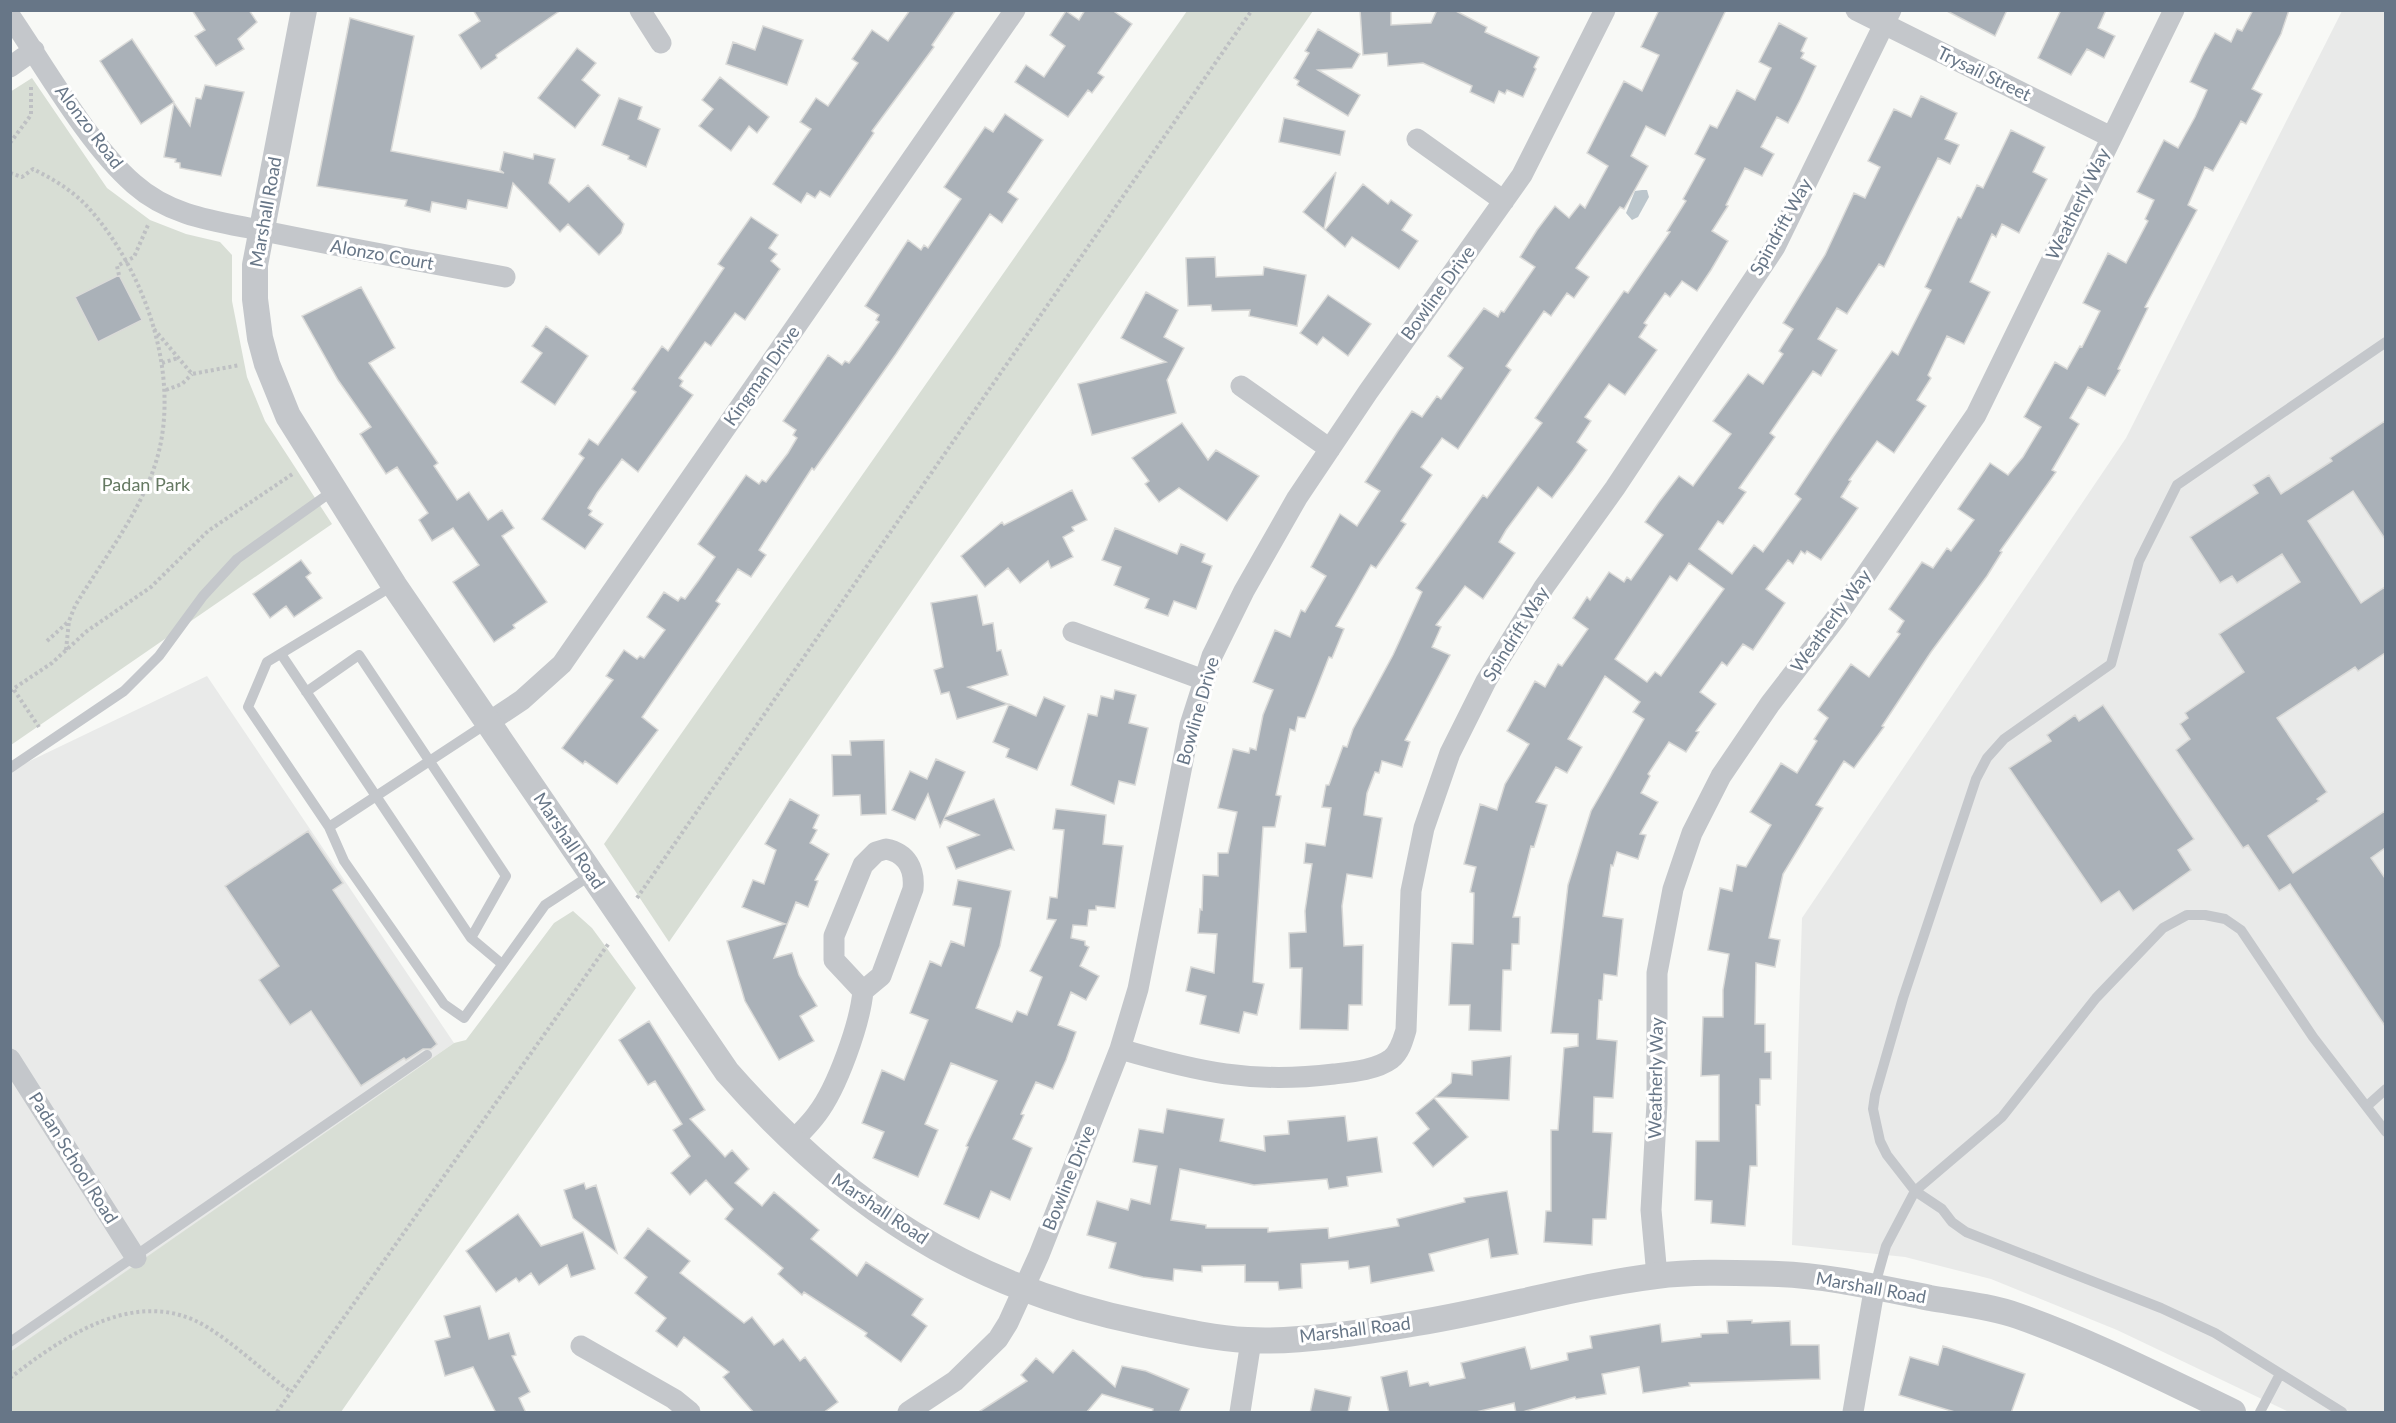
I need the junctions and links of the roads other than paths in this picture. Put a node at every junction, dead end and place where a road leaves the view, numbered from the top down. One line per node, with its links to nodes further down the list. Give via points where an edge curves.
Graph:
1 (304, 10): 14 (street, Marshall Road)
2 (640, 10): 9 (street)
3 (1015, 10): 25 (street, Kingman Drive, via 562,664 522,700)
4 (1605, 10): 13 (street, Bowline Drive, via 1522,175)
5 (1856, 10): 8 (street, Trysail Street)
6 (2174, 10): 11 (street, Weatherly Way)
7 (10, 16): 10 (street, Alonzo Road)
8 (1888, 17): 11 (street, Trysail Street); 34 (street, Spindrift Way, via 1775,247 1615,488 1544,587 1486,681 1450,753 1424,828 1411,891 1406,1030 1393,1058 1360,1071 1257,1079 1206,1073)
9 (661, 43)
10 (21, 59): 14 (street, Alonzo Road, via 134,184 151,197 184,214)
11 (2111, 137): 43 (street, Weatherly Way, via 1976,415 1721,776 1692,832 1673,889 1657,973 1657,1103 1651,1210)
12 (1417, 139): 13 (street)
13 (1504, 201): 18 (street, Bowline Drive)
14 (260, 230): 15 (street, Alonzo Court); 19 (street, Marshall Road, via 255,299 267,364 288,416)
15 (505, 277)
16 (2385, 342): 41 (lane, via 2177,485 2139,561 2111,664 2004,739 1987,758 1976,779 1943,878 1875,1095 1873,1109 1880,1141)
17 (1241, 386): 18 (street)
18 (1330, 448): 23 (street, Bowline Drive, via 1244,591)
19 (334, 490): 20 (street, Marshall Road); 27 (lane, via 237,559 203,596 159,656 124,691)
20 (394, 585): 22 (lane); 25 (street, Marshall Road)
21 (1073, 632): 23 (street)
22 (281, 654): 24 (lane); 29 (lane, via 267,662 248,707)
23 (1204, 680): 34 (street, Bowline Drive, via 1190,725 1138,989)
24 (306, 692): 26 (lane, via 359,655); 28 (lane)
25 (489, 722): 26 (lane); 30 (street, Marshall Road)
26 (429, 761): 28 (lane); 31 (lane, via 506,876)
27 (10, 768)
28 (376, 796): 29 (lane); 31 (lane)
29 (329, 827): 32 (lane, via 344,861 444,1005 465,1018)
30 (591, 874): 32 (lane, via 545,905); 40 (street, Marshall Road, via 727,1072)
31 (471, 938): 32 (lane)
32 (502, 964)
33 (863, 991): 33 (street, via 834,960 834,936 868,858 886,849 896,851 911,867 914,889 881,976); 40 (street, via 844,1061 819,1113)
34 (1120, 1049): 45 (street, Bowline Drive)
35 (427, 1054): 42 (lane)
36 (10, 1059): 42 (street, Padan School Road)
37 (2385, 1089): 38 (lane)
38 (2367, 1106): 39 (lane); 41 (lane, via 2313,1037 2241,930 2225,919 2187,915 2168,924 2134,955 2002,1116)
39 (2385, 1132)
40 (792, 1142): 45 (street, Marshall Road, via 831,1177 896,1224 945,1253)
41 (1915, 1191): 44 (lane, via 1886,1246); 49 (lane, via 1966,1232 2161,1308 2215,1333)
42 (136, 1258): 47 (lane)
43 (1658, 1276): 44 (street, Marshall Road, via 1781,1274); 46 (street, Marshall Road, via 1417,1323)
44 (1875, 1285): 50 (street, Marshall Road, via 2012,1314 2088,1342); 54 (street)
45 (1024, 1289): 46 (street, Marshall Road, via 1094,1313 1205,1336); 52 (street, Bowline Drive, via 998,1338 955,1381)
46 (1251, 1341): 53 (street)
47 (10, 1342)
48 (581, 1346): 51 (street, via 674,1399)
49 (2280, 1374): 55 (lane); 56 (lane)
50 (2232, 1412)
51 (690, 1413)
52 (908, 1413)
53 (1240, 1413)
54 (1853, 1413)
55 (2260, 1413)
56 (2342, 1413)

